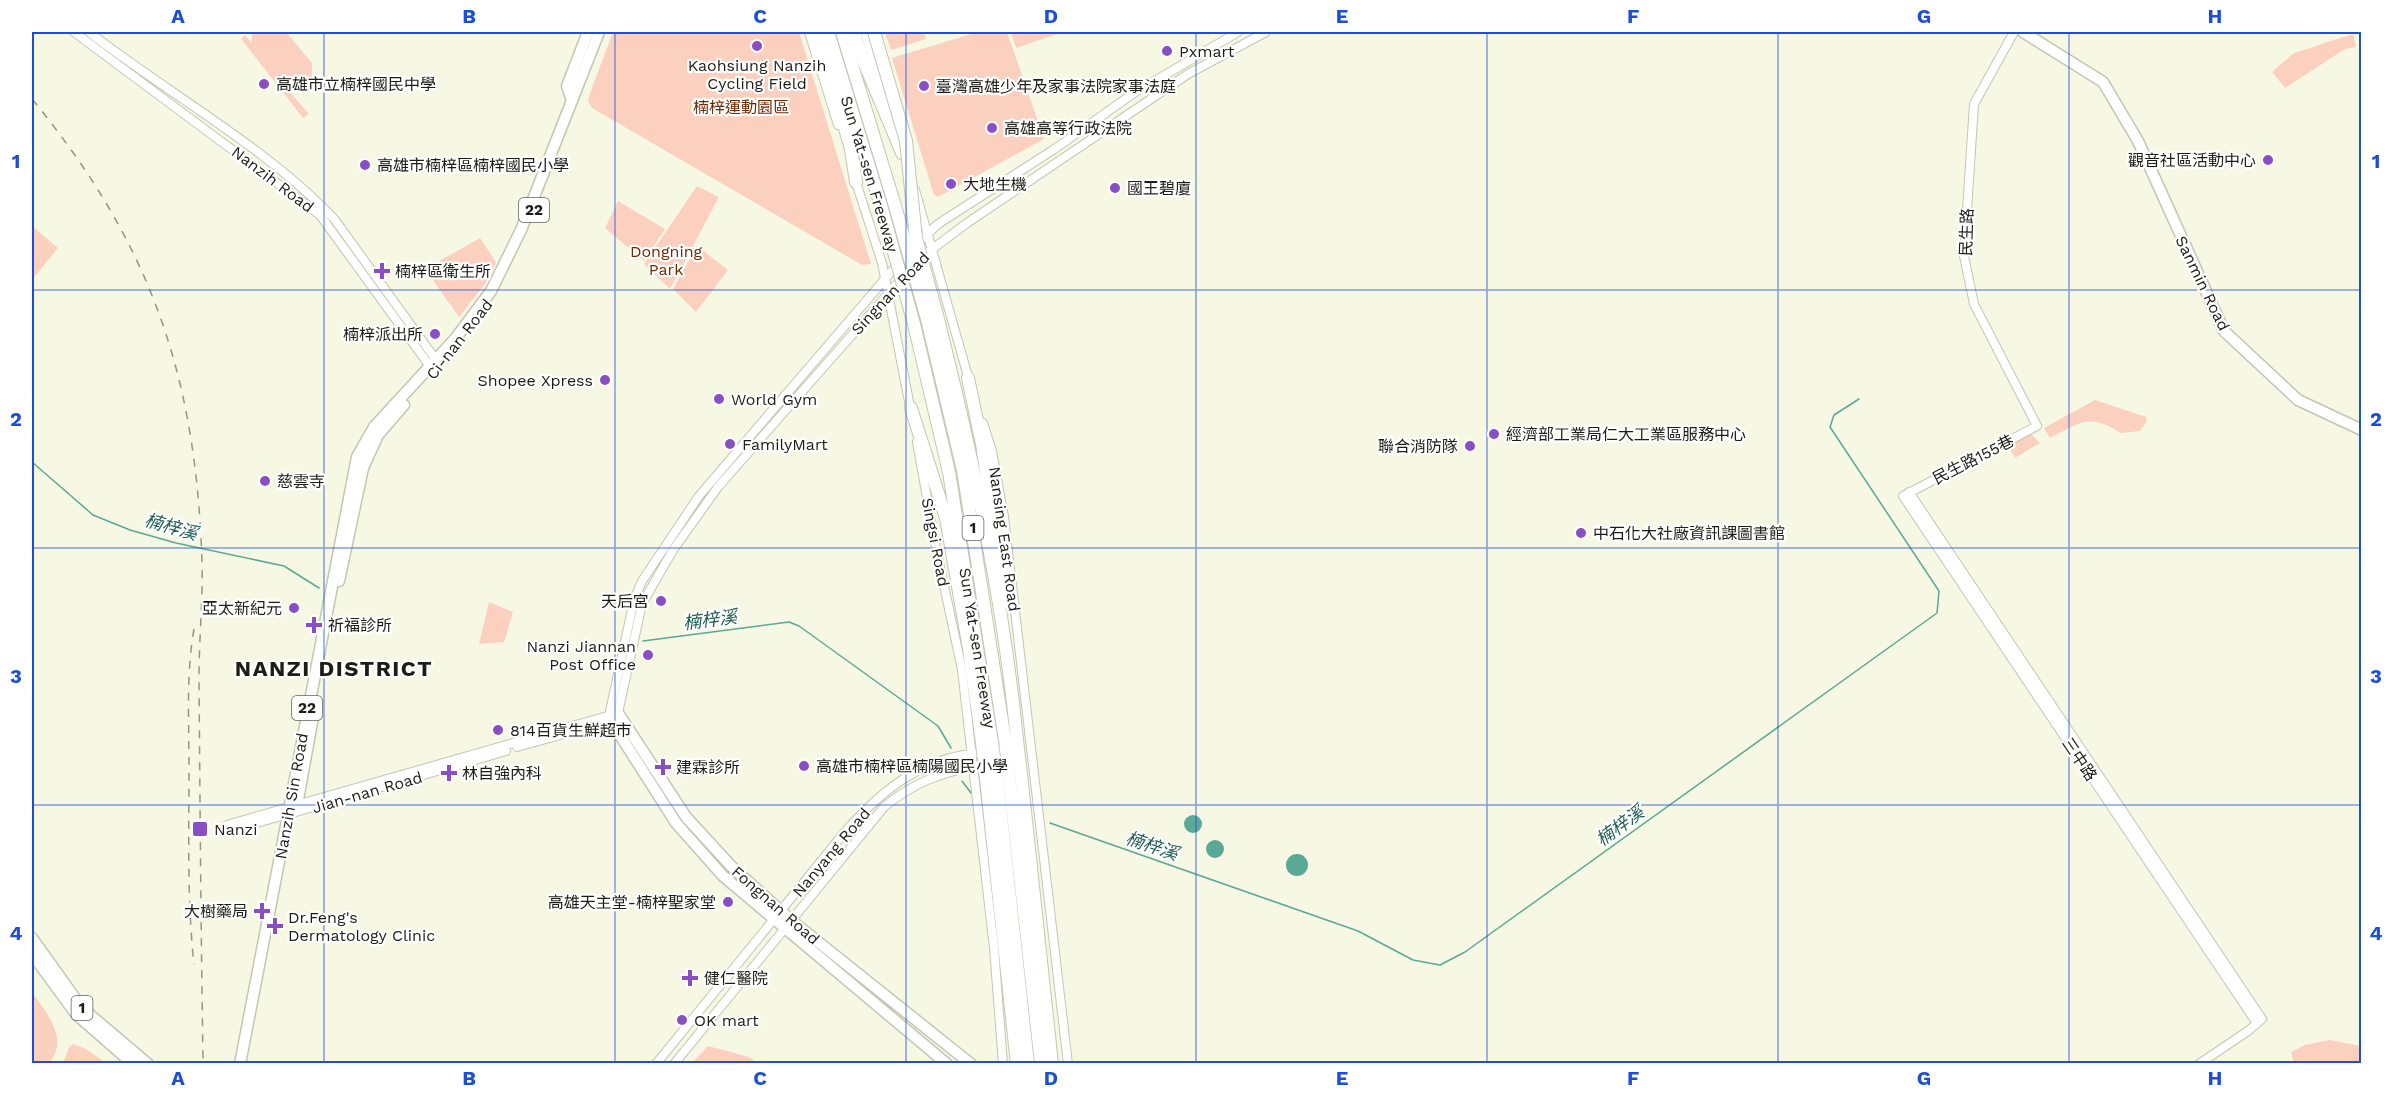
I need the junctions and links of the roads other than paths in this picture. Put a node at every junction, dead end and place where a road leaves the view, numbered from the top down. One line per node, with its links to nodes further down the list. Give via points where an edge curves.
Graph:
1 (74, 32): 25 (street, Nanzih Road, via 320,215)
2 (89, 32): 25 (street, Nanzih Road, via 316,199 335,220)
3 (588, 32): 17 (main road, Ci-nan Road / 22, via 567,86)
4 (599, 32): 17 (main road, Ci-nan Road / 22)
5 (606, 32): 25 (main road, Ci-nan Road / 22, via 518,252 488,306)
6 (809, 32): 19 (street, Singsi Road)
7 (817, 32): 19 (highway, via 851,149)
8 (828, 32): 33 (highway, Sun Yat-sen Freeway / 1, bridge, via 914,324 949,472)
9 (843, 32): 24 (highway, Sun Yat-sen Freeway / 1, bridge)
10 (854, 32): 18 (highway)
11 (865, 32): 18 (street, Nansing East Road)
12 (874, 32): 24 (highway, bridge, via 906,141 916,238)
13 (1238, 32): 20 (street, Singnan Road, via 1134,93)
14 (1266, 32): 21 (street, Singnan Road, via 1188,74)
15 (2014, 32): 28 (street, 民生路, via 1974,104 1964,256 1974,304)
16 (2023, 32): 29 (main road, via 2103,82 2113,94 2224,332 2298,400)
17 (572, 101): 25 (main road, Ci-nan Road / 22, via 521,230 491,291)
18 (902, 153): 20 (street, Nansing East Road)
19 (856, 182): 22 (street, Singsi Road)
20 (928, 232): 21 (street, Nansing East Road); 22 (street, Singnan Road)
21 (933, 247): 23 (street, Singnan Road); 26 (street, Nansing East Road)
22 (884, 278): 23 (street, Singsi Road); 32 (street, Singnan Road, via 704,489 639,587 621,653)
23 (887, 293): 27 (street, Singsi Road); 32 (street, Singnan Road, via 718,487 673,550 646,594)
24 (932, 317): 31 (highway, via 971,452); 33 (highway, Sun Yat-sen Freeway / 1, via 963,470)
25 (433, 367): 30 (main road, Ci-nan Road / 22)
26 (968, 378): 31 (highway, via 1007,607); 34 (street, Nansing East Road, via 992,451 1004,517)
27 (911, 408): 33 (highway, via 946,518 969,649); 35 (street, Singsi Road, via 962,670)
28 (2037, 426): 60 (street, 民生路155巷, via 1906,494 2259,1020)
29 (2361, 430)
30 (376, 431): 39 (main road, Nanzih Sin Road / 22, via 360,477 332,598)
31 (1011, 678): 33 (highway)
32 (614, 717): 39 (street, Jian-nan Road); 39 (street, Jian-nan Road); 40 (main road, Fongnan Road, via 686,816 731,866); 41 (main road, Fongnan Road, via 676,823 723,876)
33 (999, 741): 38 (highway, Sun Yat-sen Freeway / 1, bridge); 38 (highway, bridge)
34 (1032, 747): 35 (street, Nanyang Road); 36 (street, Nansing East Road)
35 (972, 753): 37 (street, Singsi Road); 40 (street, Nanyang Road, via 926,765 885,790 844,833)
36 (1033, 758): 37 (street, Nanyang Road); 59 (street, Nansing East Road)
37 (974, 767): 38 (street, Singsi Road); 42 (street, Nanyang Road, via 926,779 884,807)
38 (998, 778): 43 (highway, Sun Yat-sen Freeway / 1); 54 (street, Singsi Road, via 978,801); 57 (highway, Sun Yat-sen Freeway / 1, via 1024,908); 58 (highway, via 1034,898)
39 (291, 809): 39 (street, Jian-nan Road, via 227,825 238,828); 47 (main road, Nanzih Sin Road / 22)
40 (781, 911): 41 (street, Nanyang Road); 42 (main road, Fongnan Road)
41 (773, 921): 44 (main road, Fongnan Road); 50 (street, Nanyang Road)
42 (792, 921): 44 (street, Nanyang Road); 53 (main road, Fongnan Road)
43 (1007, 921): 55 (highway, via 1005,959); 56 (highway, Sun Yat-sen Freeway / 1, via 1015,946)
44 (785, 930): 51 (street, Nanyang Road); 52 (main road, Fongnan Road)
45 (32, 938): 49 (main road, 1, via 82,1008)
46 (32, 954): 48 (main road, 1, via 76,1014)
47 (241, 1062)
48 (133, 1064)
49 (148, 1064)
50 (656, 1064)
51 (674, 1064)
52 (947, 1064)
53 (971, 1064)
54 (1003, 1064)
55 (1017, 1064)
56 (1028, 1064)
57 (1041, 1064)
58 (1052, 1064)
59 (1068, 1064)
60 (2199, 1064)

